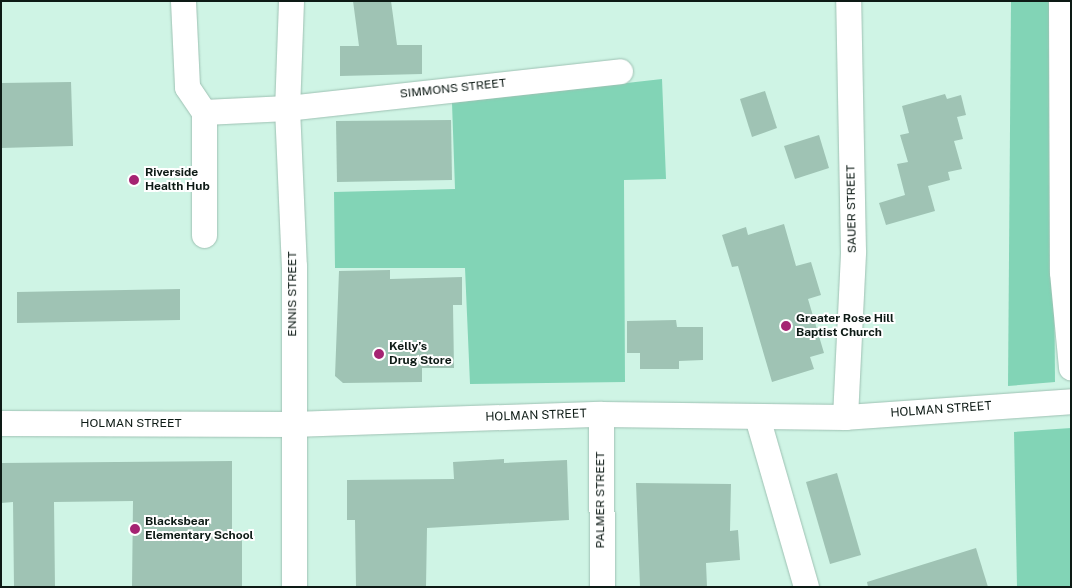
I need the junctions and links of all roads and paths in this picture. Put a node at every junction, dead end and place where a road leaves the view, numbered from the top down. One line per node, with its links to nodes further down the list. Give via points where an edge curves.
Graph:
1 (183, 1): 7 (street, via 187,87)
2 (291, 1): 6 (street, ENNIS STREET)
3 (848, 1): 14 (street, SAUER STREET, via 853,251)
4 (1061, 1): 9 (street)
5 (620, 71): 6 (street, SIMMONS STREET)
6 (287, 108): 7 (street, SIMMONS STREET); 16 (street, ENNIS STREET, via 294,266)
7 (204, 112): 8 (street)
8 (204, 235)
9 (1067, 271): 10 (street)
10 (1071, 368)
11 (1071, 401): 14 (street, HOLMAN STREET)
12 (601, 414): 13 (street, HOLMAN STREET); 16 (street, HOLMAN STREET); 18 (street, PALMER STREET)
13 (757, 416): 14 (street, HOLMAN STREET); 19 (street)
14 (845, 417)
15 (1, 423): 16 (street, HOLMAN STREET)
16 (292, 424): 17 (street, ENNIS STREET)
17 (294, 587)
18 (602, 587)
19 (806, 587)

